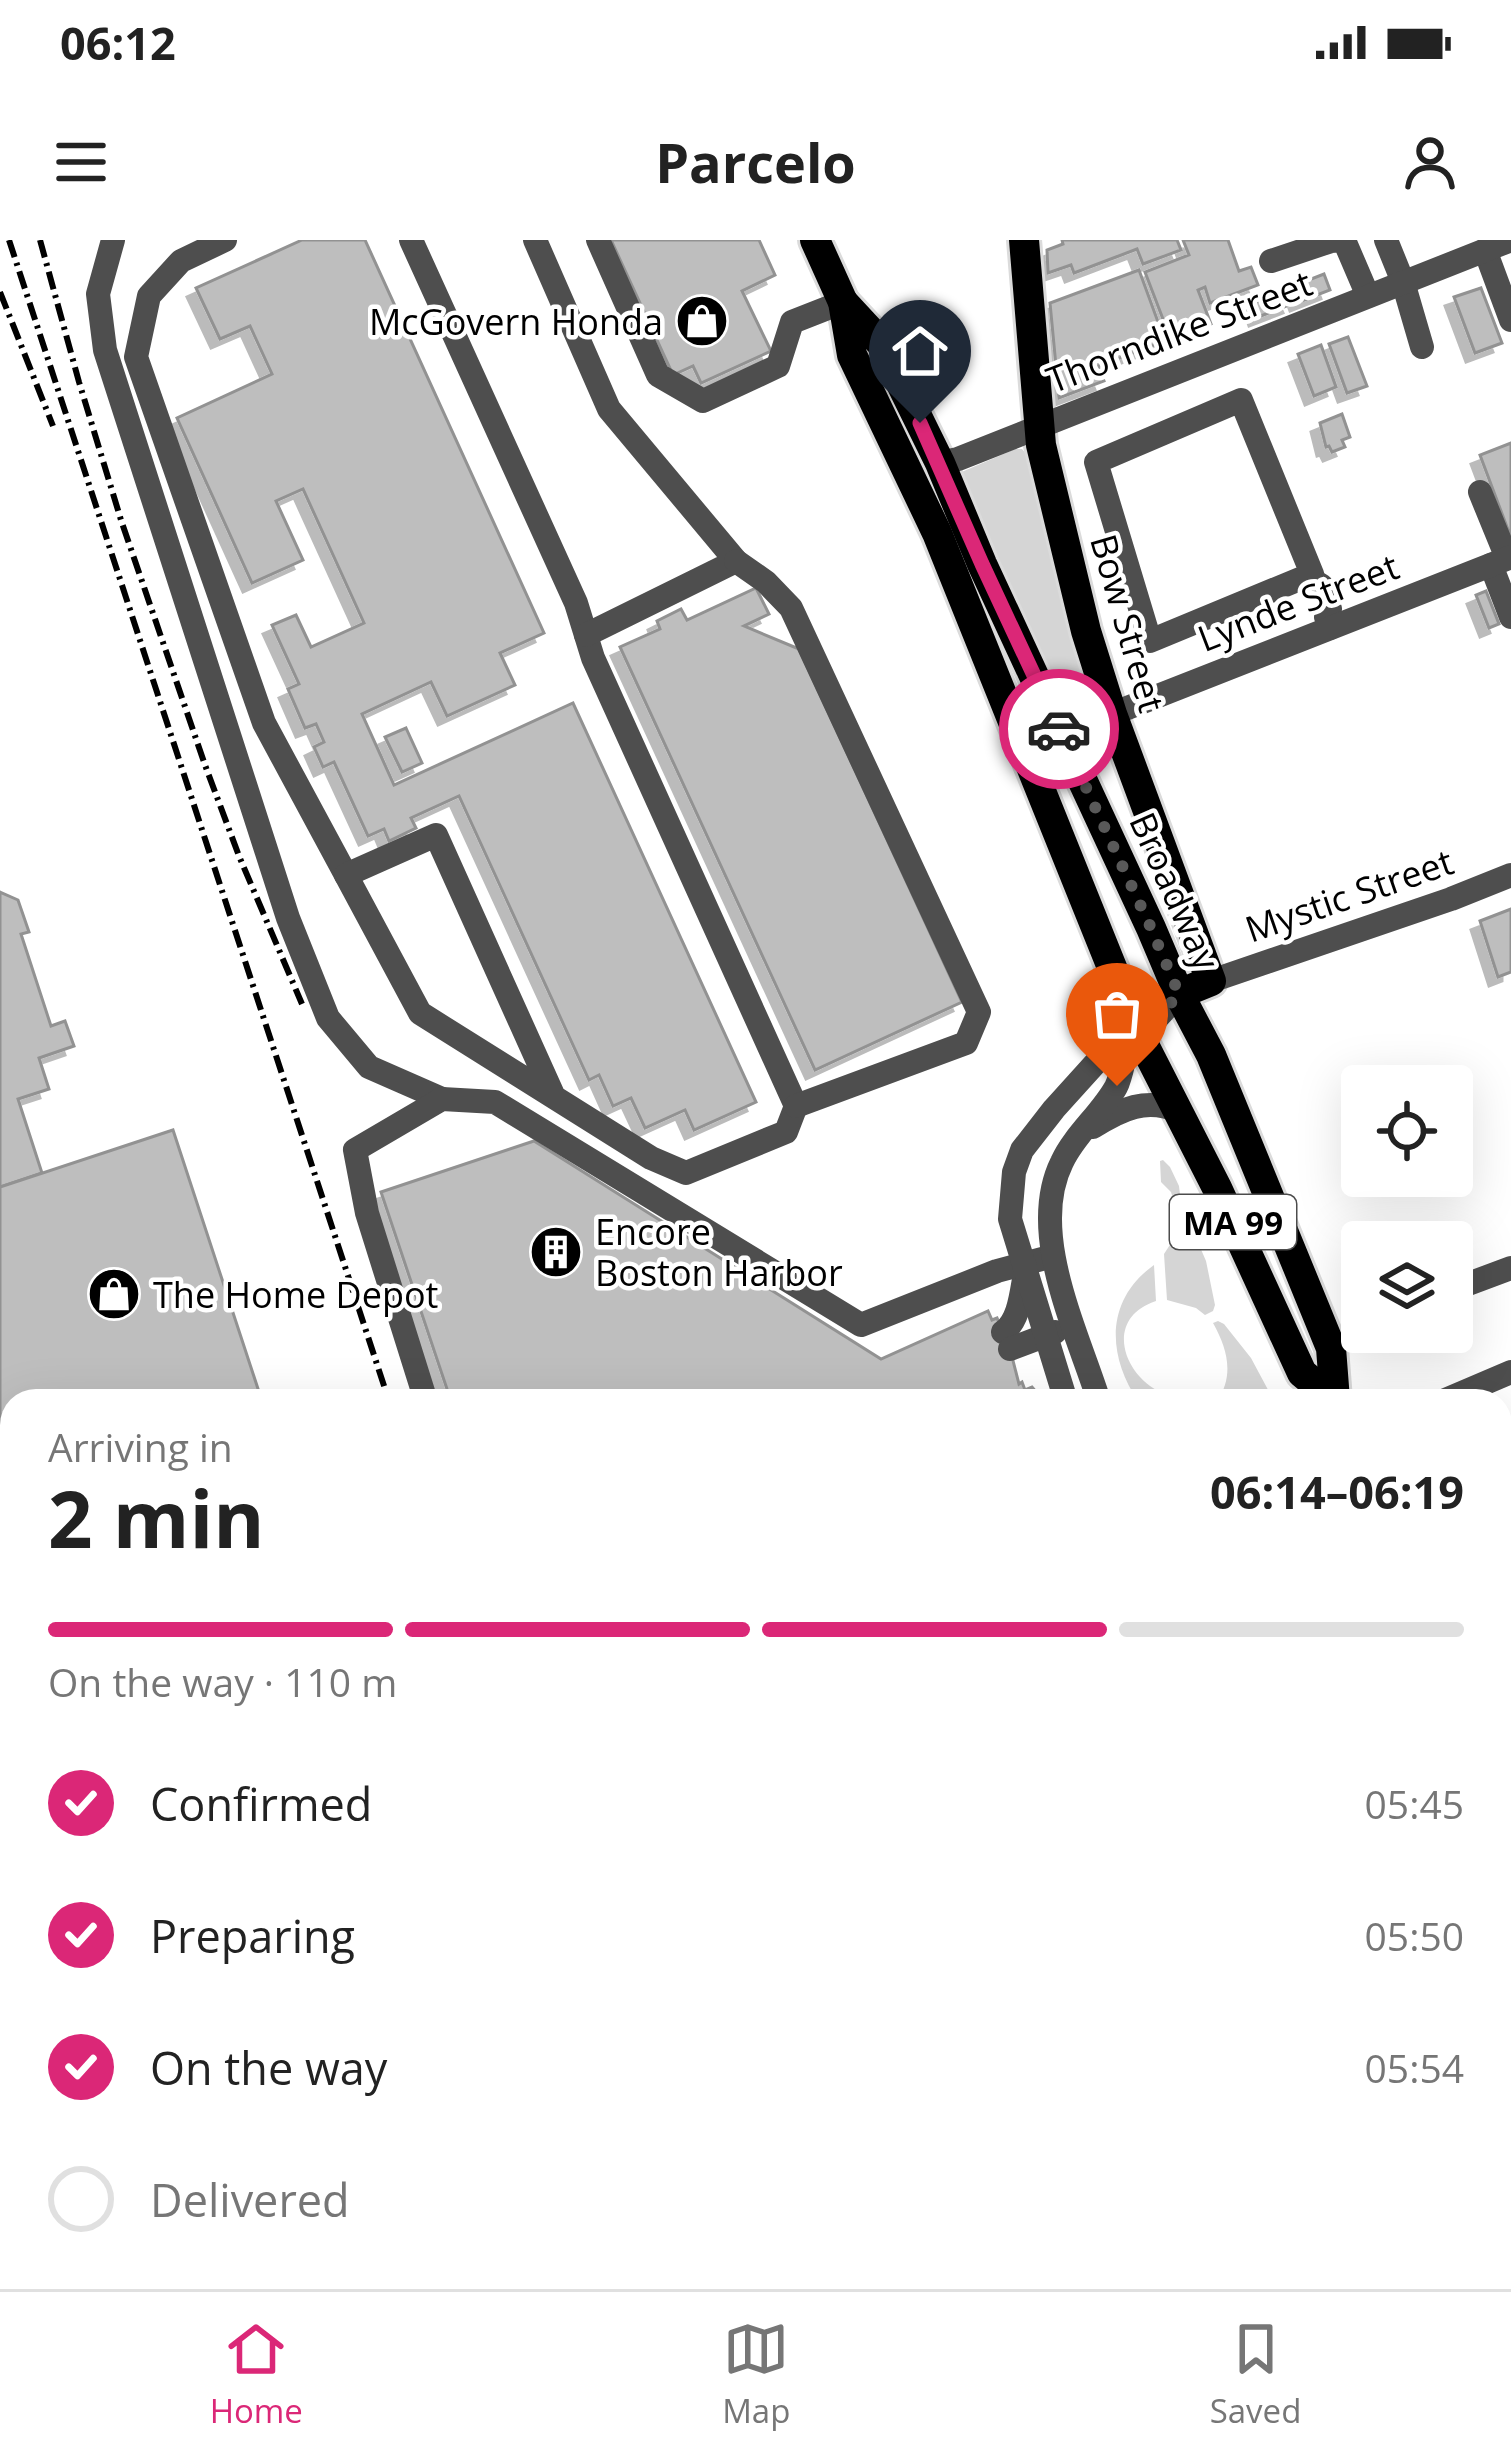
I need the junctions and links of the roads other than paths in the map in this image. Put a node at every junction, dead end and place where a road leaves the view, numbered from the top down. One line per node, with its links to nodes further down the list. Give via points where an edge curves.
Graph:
1 (112, 240): 33 (street, via 98,294 105,350 289,918 328,1018 355,1051 369,1066)
2 (225, 240): 27 (street, via 181,262 148,296 136,357 264,723)
3 (411, 240): 25 (street)
4 (535, 240): 21 (street, via 609,409)
5 (598, 240): 14 (street, via 658,375 703,401 778,366 792,322)
6 (815, 240): 14 (main road, Broadway / MA 99)
7 (1024, 240): 17 (main road, Bow Street)
8 (1386, 240): 12 (street)
9 (1511, 240): 10 (street, Thorndike Street)
10 (1485, 250): 12 (street, Thorndike Street); 15 (street)
11 (1271, 261): 13 (street, via 1344,240)
12 (1403, 282): 13 (street, Thorndike Street); 16 (street)
13 (1368, 296): 17 (street, Thorndike Street)
14 (843, 302): 18 (main road, Broadway / MA 99, via 881,343); 31 (main road, Broadway / MA 99, via 853,355 937,533)
15 (1511, 320)
16 (1422, 347)
17 (1039, 425): 18 (street, Thorndike Street); 26 (main road, Bow Street)
18 (940, 463): 30 (main road, Broadway / MA 99)
19 (1480, 492): 20 (street)
20 (1503, 560): 23 (street); 24 (street, Lynde Street)
21 (736, 561): 25 (street); 34 (street, via 791,608 979,1012 966,1043)
22 (1313, 578): 22 (street, via 1240,400 1096,462 1150,641); 24 (street, via 1330,609)
23 (1511, 617)
24 (1328, 623): 26 (street, Lynde Street)
25 (586, 635): 34 (street)
26 (1112, 714): 29 (main road, Bow Street)
27 (346, 875): 32 (street, via 420,1013); 32 (street, via 436,835)
28 (1511, 875): 29 (street, Mystic Street)
29 (1210, 981): 30 (main road)
30 (1179, 994): 31 (street); 48 (main road, Broadway / MA 99, via 1331,1348)
31 (1133, 1045): 35 (main road, Broadway / MA 99); 36 (street, via 1117,1086); 38 (street, via 1101,1057 1022,1150 1010,1219)
32 (554, 1097): 34 (street, via 686,1173 787,1132)
33 (442, 1099): 38 (street, via 495,1102 861,1324); 44 (street, via 355,1150)
34 (796, 1106)
35 (1178, 1111): 36 (street, via 1161,1103 1126,1109); 47 (main road, Broadway / MA 99, via 1302,1373)
36 (1081, 1134): 37 (street, via 1051,1194)
37 (1053, 1256): 38 (street); 41 (street)
38 (1024, 1267): 42 (street); 42 (street, via 1006,1341)
39 (1511, 1268): 40 (street)
40 (1473, 1282)
41 (1075, 1326): 42 (street); 46 (street)
42 (1044, 1335): 45 (street)
43 (1511, 1372): 49 (street)
44 (422, 1389)
45 (1062, 1389)
46 (1095, 1389)
47 (1322, 1389)
48 (1334, 1389)
49 (1471, 1389)

